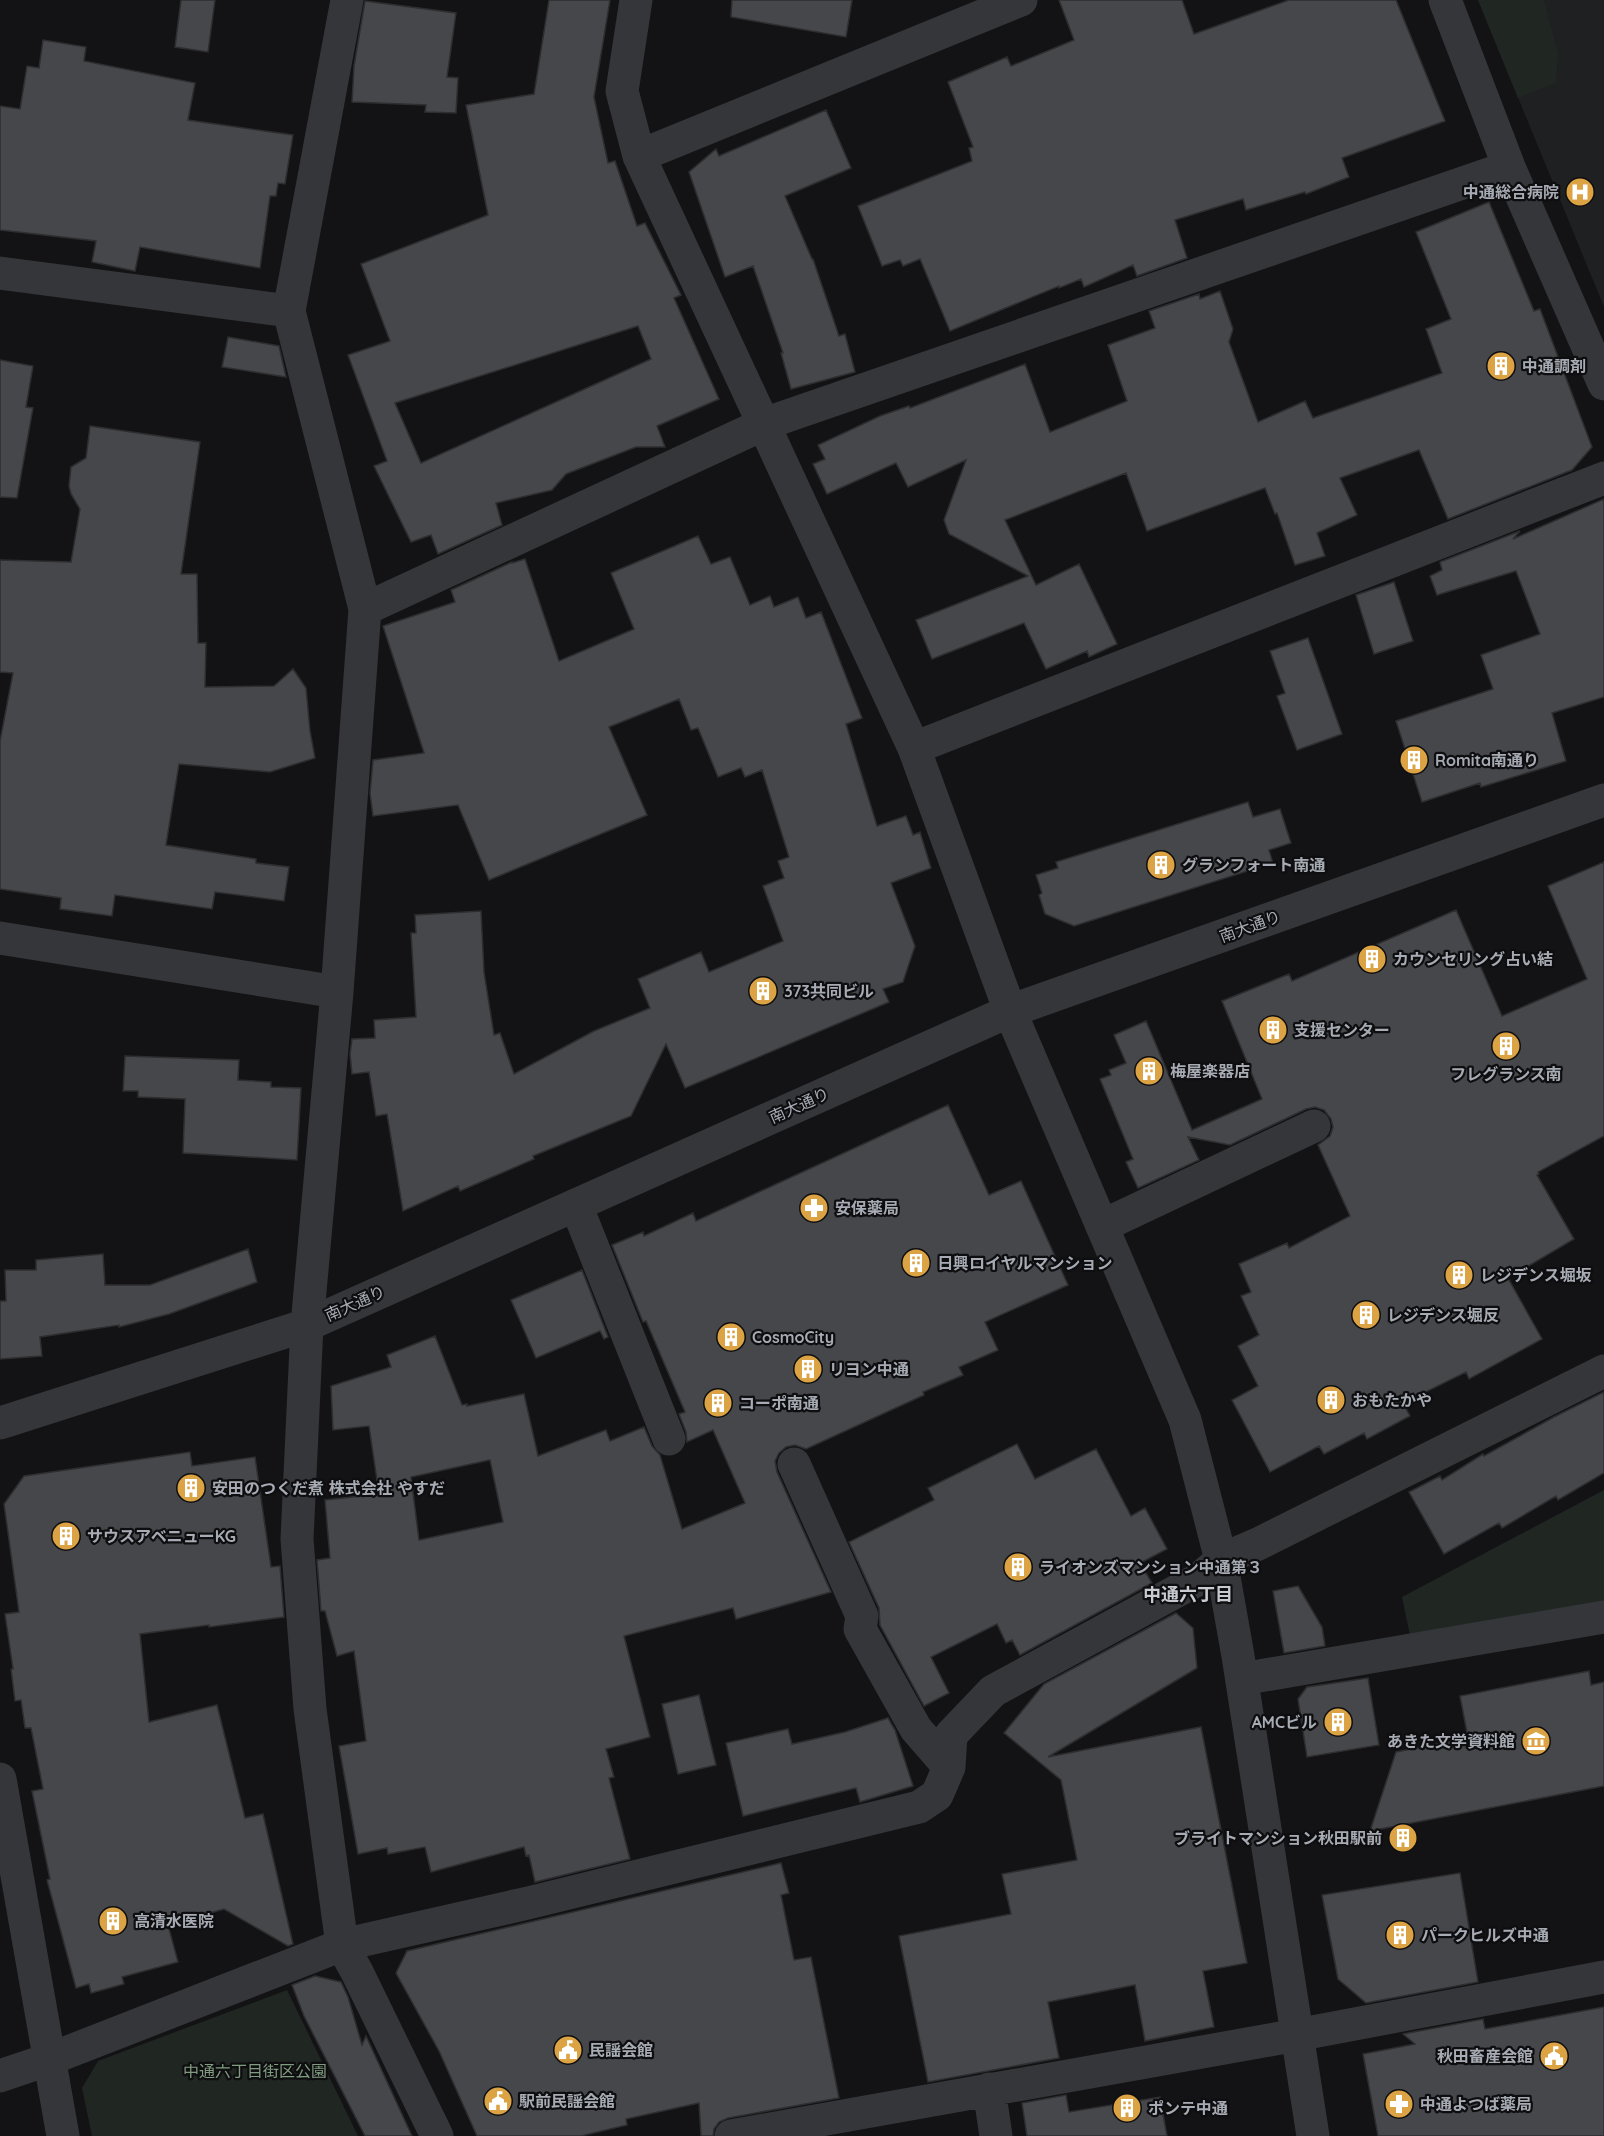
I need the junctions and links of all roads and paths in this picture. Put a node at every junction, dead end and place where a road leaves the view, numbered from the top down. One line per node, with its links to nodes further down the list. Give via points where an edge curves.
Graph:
1 (347, 0): 8 (street)
2 (636, 0): 5 (street, via 622,91)
3 (1021, 0): 5 (street)
4 (1445, 0): 6 (street)
5 (639, 156): 10 (street)
6 (1509, 167): 9 (street); 10 (street)
7 (0, 273): 8 (street)
8 (289, 311): 12 (street)
9 (1604, 384)
10 (764, 424): 12 (street); 13 (street)
11 (1604, 478): 13 (street)
12 (365, 609): 16 (street)
13 (914, 748): 17 (street)
14 (1604, 800): 17 (street, 南大通り)
15 (0, 938): 16 (street)
16 (336, 992): 21 (street)
17 (1010, 1011): 19 (street, 南大通り); 20 (street)
18 (1314, 1126): 20 (street)
19 (576, 1205): 21 (street, 南大通り); 24 (street)
20 (1102, 1226): 26 (street, via 1185,1420)
21 (307, 1325): 23 (street, 南大通り); 31 (street, via 297,1539 310,1709)
22 (1604, 1371): 26 (street)
23 (0, 1424)
24 (669, 1439)
25 (794, 1464): 29 (street, via 862,1616 860,1629 916,1729)
26 (1221, 1560): 28 (street); 29 (street, via 1199,1579 993,1691 951,1735)
27 (1604, 1617): 28 (street)
28 (1242, 1679): 33 (street)
29 (949, 1767): 31 (street, via 937,1795 919,1807)
30 (0, 1779): 34 (street)
31 (342, 1945): 34 (street); 39 (street)
32 (1604, 1977): 33 (street)
33 (1297, 2034): 36 (street); 41 (street)
34 (50, 2059): 35 (street); 38 (street)
35 (0, 2076)
36 (989, 2089): 37 (street); 40 (street)
37 (748, 2134)
38 (63, 2136)
39 (437, 2136)
40 (996, 2136)
41 (1313, 2136)

